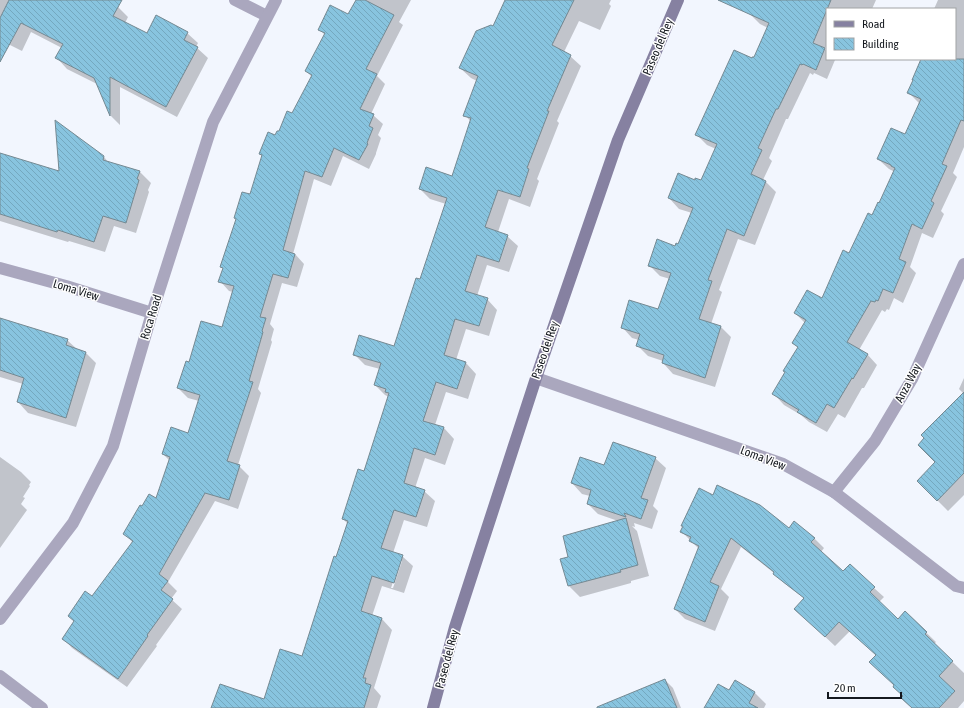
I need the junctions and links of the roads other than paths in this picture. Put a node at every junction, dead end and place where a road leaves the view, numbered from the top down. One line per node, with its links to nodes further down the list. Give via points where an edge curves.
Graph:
1 (235, 0): 4 (street)
2 (276, 0): 4 (street, Roca Road)
3 (678, 0): 8 (main road, Paseo del Rey, via 618,140)
4 (267, 16): 7 (street, Roca Road, via 214,122)
5 (964, 264): 9 (street, Anza Way, via 912,379 875,441)
6 (0, 268): 7 (street, Loma View)
7 (152, 314): 11 (street, Roca Road, via 113,446 73,523)
8 (536, 378): 9 (street, Loma View, via 783,464); 14 (main road, Paseo del Rey, via 455,627)
9 (834, 492): 10 (street, Loma View, via 956,586)
10 (964, 588)
11 (0, 619)
12 (0, 676): 13 (street)
13 (42, 708)
14 (434, 708)

